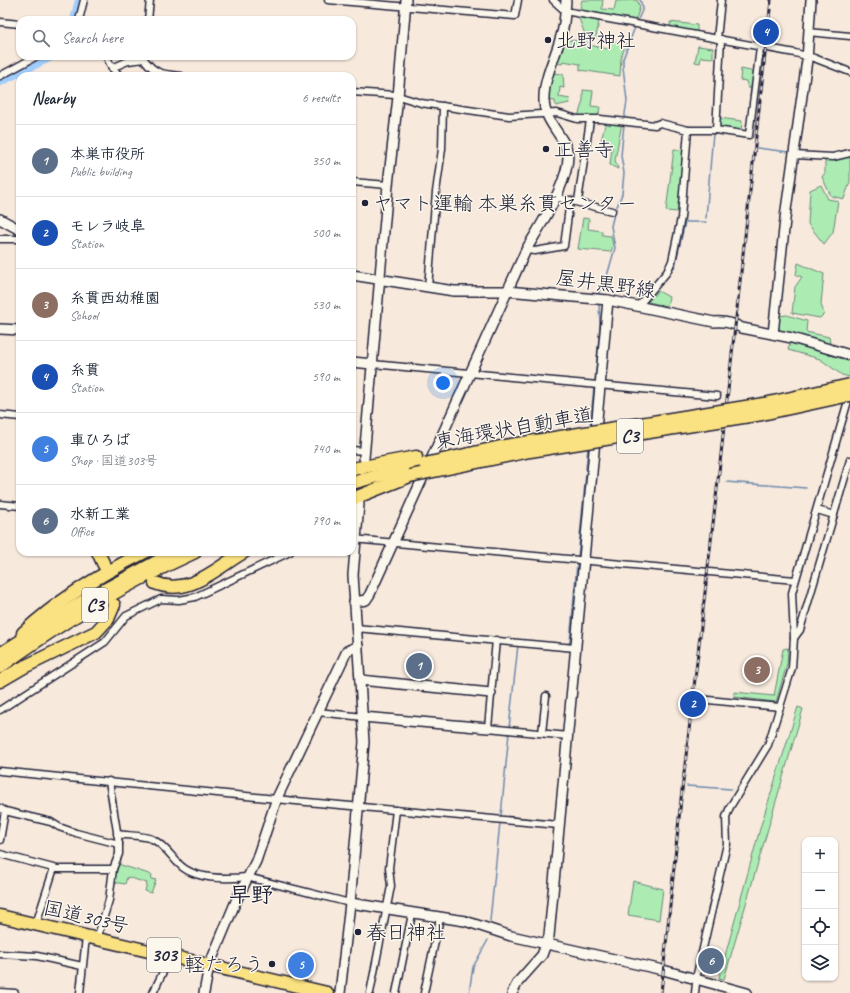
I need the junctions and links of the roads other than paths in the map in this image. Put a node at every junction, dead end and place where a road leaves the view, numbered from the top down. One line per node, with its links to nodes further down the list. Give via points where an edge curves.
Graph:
1 (84, 0): 11 (street)
2 (150, 0): 12 (street)
3 (328, 0): 9 (street)
4 (518, 0): 9 (street, via 515,16)
5 (553, 0): 10 (street)
6 (566, 0): 10 (street)
7 (721, 0): 17 (street)
8 (811, 0): 15 (street)
9 (406, 4): 30 (street)
10 (565, 11): 17 (street); 32 (street, via 563,29 545,90)
11 (81, 16)
12 (148, 16)
13 (0, 22): 14 (street)
14 (16, 24)
15 (808, 32): 16 (street); 19 (street)
16 (850, 36)
17 (719, 39): 18 (street); 35 (street)
18 (760, 48): 19 (street); 35 (street, via 748,135)
19 (807, 56): 27 (street); 37 (street)
20 (30, 60): 28 (street)
21 (108, 60): 24 (street)
22 (133, 60): 24 (street)
23 (145, 60): 26 (street)
24 (112, 68): 25 (street)
25 (116, 72)
26 (157, 72)
27 (850, 72)
28 (0, 76)
29 (356, 92): 30 (street)
30 (398, 97): 31 (street); 39 (street)
31 (444, 106): 32 (street, via 509,116); 51 (street)
32 (546, 114): 33 (street, via 557,113); 40 (street, via 568,153 566,171)
33 (590, 120): 34 (street, via 655,125 660,123); 42 (street)
34 (688, 130): 35 (street); 54 (street, via 681,218 672,261 667,272)
35 (716, 130)
36 (850, 153): 37 (street, via 833,157)
37 (794, 155): 57 (street)
38 (356, 182): 39 (street)
39 (388, 185): 50 (street)
40 (555, 197): 41 (street); 48 (street)
41 (570, 200): 42 (street); 48 (street, via 564,246)
42 (578, 201): 43 (street)
43 (612, 211)
44 (0, 220): 45 (street)
45 (16, 228)
46 (0, 239): 47 (street)
47 (16, 239)
48 (526, 250): 52 (street)
49 (356, 276): 50 (street, 屋井黒野線)
50 (381, 279): 51 (street, 屋井黒野線); 60 (street)
51 (428, 287): 52 (street, 屋井黒野線, via 462,292)
52 (507, 291): 53 (street, 屋井黒野線); 61 (street)
53 (608, 300): 54 (street, 屋井黒野線); 62 (street)
54 (639, 305): 57 (street, 屋井黒野線)
55 (0, 329): 56 (street)
56 (16, 330)
57 (773, 334): 58 (street, 屋井黒野線)
58 (850, 355)
59 (356, 362): 60 (street)
60 (372, 364): 61 (street); 68 (street)
61 (471, 374): 62 (street); 81 (street)
62 (601, 384): 64 (street); 89 (street)
63 (850, 394): 70 (highway, 東海環状自動車道 / C3, bridge, via 806,396); 72 (highway, 東海環状自動車道 / C3, bridge, via 755,416 515,454); 78 (street)
64 (717, 396)
65 (0, 415): 66 (street)
66 (16, 417)
67 (356, 452): 68 (street)
68 (364, 455)
69 (850, 460): 79 (street)
70 (417, 461): 71 (highway); 73 (highway, 東海環状自動車道 / C3)
71 (356, 469)
72 (410, 476): 74 (highway, 東海環状自動車道 / C3); 75 (highway)
73 (356, 482)
74 (356, 491)
75 (356, 502)
76 (0, 504): 77 (street)
77 (16, 506)
78 (817, 510): 79 (street); 91 (street)
79 (834, 515): 96 (street, via 800,630)
80 (356, 539): 81 (street)
81 (393, 542): 89 (street); 93 (street, via 366,600)
82 (100, 556): 90 (highway)
83 (137, 556): 100 (highway, via 101,574 67,596)
84 (168, 556): 100 (highway, C3, via 82,602)
85 (188, 556): 101 (highway, C3, via 84,611)
86 (238, 556): 92 (highway, via 188,586 175,588)
87 (282, 556): 108 (street, via 195,597 180,600 161,599 126,616 105,642)
88 (354, 556): 93 (street)
89 (584, 561): 91 (street); 99 (street)
90 (104, 565)
91 (795, 580): 96 (street, via 792,593)
92 (155, 583)
93 (354, 602): 95 (street)
94 (114, 605): 103 (highway, via 108,619 96,632)
95 (356, 628): 97 (street); 98 (street)
96 (794, 638): 107 (street, via 792,668)
97 (496, 640): 99 (street); 104 (street)
98 (358, 646): 102 (street); 109 (street, via 347,651)
99 (575, 648): 113 (street)
100 (0, 654)
101 (0, 667)
102 (360, 680): 104 (street); 110 (street)
103 (0, 681)
104 (491, 693): 111 (street)
105 (546, 696): 112 (street)
106 (698, 699): 107 (street)
107 (780, 707): 140 (street, via 768,745 726,817 727,844)
108 (0, 710)
109 (318, 712): 110 (street); 116 (street)
110 (363, 717): 111 (street); 117 (street)
111 (488, 728): 112 (street)
112 (542, 733): 113 (street)
113 (568, 736): 120 (street)
114 (0, 771): 115 (street)
115 (109, 781): 116 (street); 121 (street)
116 (277, 798): 117 (street); 127 (street, via 261,848)
117 (359, 806): 119 (street); 128 (street)
118 (2, 810): 122 (street); 123 (street, via 51,822 82,835)
119 (396, 810): 120 (street); 129 (street, via 389,868 391,886)
120 (559, 825): 135 (street)
121 (118, 834): 123 (street); 127 (street, via 153,839 164,846 180,865 193,873 232,878)
122 (0, 840)
123 (119, 844): 126 (street, via 119,854)
124 (0, 854): 125 (street)
125 (54, 868): 126 (street); 133 (street)
126 (113, 869): 134 (street, via 109,900)
127 (247, 877): 128 (street); 139 (street)
128 (350, 903): 129 (street); 148 (street)
129 (386, 909): 130 (street); 149 (street)
130 (412, 914): 132 (street); 150 (street)
131 (0, 916): 133 (highway, 国道303号 / 303)
132 (440, 918): 135 (street, via 479,925); 151 (street)
133 (36, 924): 134 (highway, 国道303号 / 303)
134 (91, 938): 137 (highway, 国道303号 / 303); 138 (street)
135 (546, 944): 140 (street); 152 (street, via 542,955 518,982)
136 (0, 954): 138 (street, via 37,956)
137 (170, 957): 139 (highway, 国道303号 / 303); 145 (street)
138 (82, 966): 144 (street)
139 (209, 966): 146 (street); 147 (highway, 国道303号 / 303)
140 (696, 978): 141 (street); 153 (street)
141 (718, 989): 154 (street)
142 (0, 992): 143 (street)
143 (15, 993)
144 (80, 993)
145 (152, 993)
146 (204, 993)
147 (327, 993)
148 (340, 993)
149 (370, 993)
150 (396, 993)
151 (424, 993)
152 (512, 993)
153 (694, 993)
154 (747, 993)

